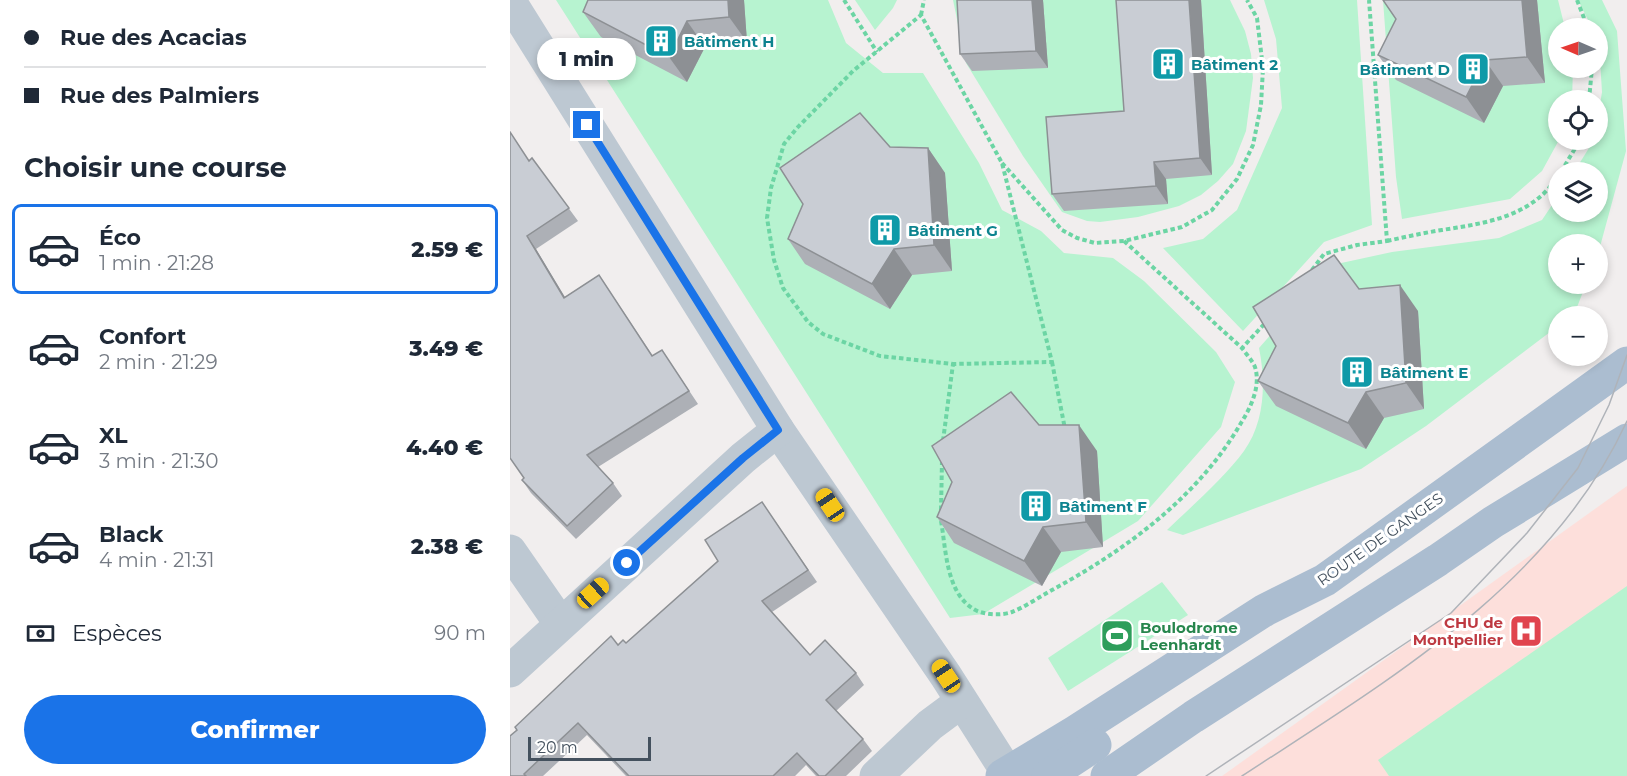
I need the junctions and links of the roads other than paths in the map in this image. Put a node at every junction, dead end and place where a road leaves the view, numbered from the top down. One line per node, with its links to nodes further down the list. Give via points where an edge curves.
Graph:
1 (511, 3): 3 (street)
2 (1627, 363): 6 (main road, ROUTE DE GANGES)
3 (778, 430): 7 (street); 9 (street)
4 (1627, 440): 13 (main road, via 1493,522)
5 (510, 551): 7 (street)
6 (1325, 580): 10 (main road, ROUTE DE GANGES, via 1266,610); 12 (main road, via 1265,635)
7 (560, 623): 8 (street)
8 (510, 671)
9 (961, 702): 10 (street); 11 (street, via 930,724)
10 (1007, 775)
11 (876, 776)
12 (1048, 776)
13 (1107, 776)

